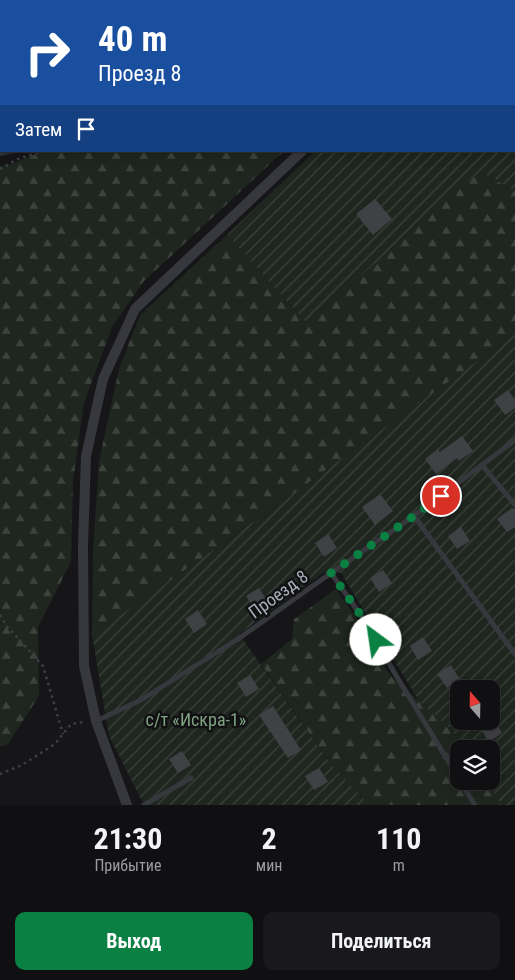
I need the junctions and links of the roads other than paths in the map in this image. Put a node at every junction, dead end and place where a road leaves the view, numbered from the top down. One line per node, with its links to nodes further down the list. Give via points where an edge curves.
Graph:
1 (301, 152): 8 (street, via 135,309 103,379 86,456 83,546 84,666)
2 (515, 440): 3 (lane, Проезд 8)
3 (482, 465): 4 (lane); 5 (lane, Проезд 8)
4 (515, 505)
5 (414, 516): 6 (lane, Проезд 8); 7 (lane)
6 (331, 573): 8 (lane, Проезд 8, via 238,640 142,700); 9 (lane, via 367,624)
7 (515, 654)
8 (96, 721): 12 (street)
9 (450, 764)
10 (191, 778): 13 (lane)
11 (466, 790): 14 (lane)
12 (127, 805)
13 (144, 805)
14 (475, 805)

